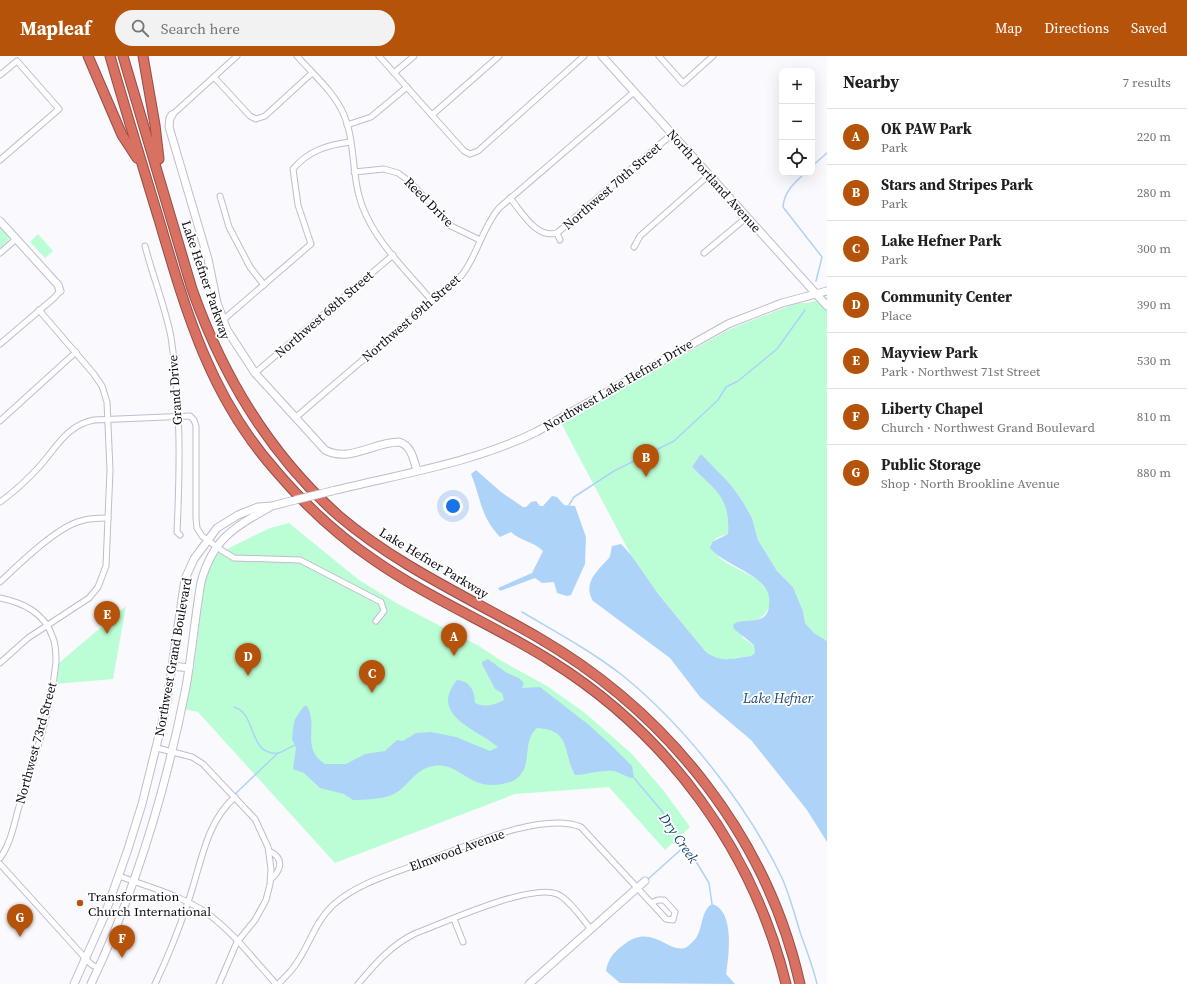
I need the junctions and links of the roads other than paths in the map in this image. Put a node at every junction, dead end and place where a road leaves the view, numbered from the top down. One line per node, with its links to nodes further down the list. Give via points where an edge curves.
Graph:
1 (88, 56): 26 (highway, via 122,135)
2 (110, 56): 26 (highway, Lake Hefner Parkway)
3 (123, 56): 29 (highway, Lake Hefner Parkway)
4 (143, 56): 29 (highway)
5 (237, 56): 17 (street)
6 (297, 56): 14 (street)
7 (379, 56): 15 (street)
8 (414, 56): 15 (street)
9 (499, 56): 21 (street)
10 (584, 56): 21 (street, via 478,151 470,154 464,151)
11 (602, 56): 19 (street, North Portland Avenue)
12 (659, 56): 13 (street, via 683,83)
13 (713, 56)
14 (312, 72): 17 (street, via 264,116 256,119 247,114); 22 (street, via 338,104)
15 (394, 73): 18 (street)
16 (0, 75): 25 (street, via 17,61 60,109)
17 (214, 77): 20 (street)
18 (407, 87): 21 (street); 22 (street, via 371,117)
19 (634, 92): 23 (street, North Portland Avenue); 31 (street, Northwest 69th Street)
20 (172, 115): 50 (street, via 169,127)
21 (432, 116)
22 (347, 125): 24 (street)
23 (672, 134): 28 (street, North Portland Avenue); 34 (street, Northwest 70th Street)
24 (350, 142): 27 (street); 43 (street, via 333,144 317,150 292,169 298,205 311,244)
25 (0, 160)
26 (143, 168): 98 (highway, Lake Hefner Parkway, via 199,346 227,402 262,454 321,518 350,543 410,582 570,673 608,702 649,739 701,801 740,863 768,925)
27 (354, 172): 36 (street, Reed Drive, via 384,168 398,173 409,181 451,226); 42 (street, via 359,198 367,219)
28 (709, 176): 32 (street, North Portland Avenue); 39 (street, via 640,236)
29 (162, 187): 99 (highway, Lake Hefner Parkway, via 192,289 220,360 240,398 283,458 338,515 374,543 419,572 566,654 608,684 658,728 703,779 742,839 764,880 780,920)
30 (220, 196): 43 (street, via 229,227 250,267)
31 (510, 198): 34 (street, via 538,230 549,235); 36 (street, Northwest 69th Street, via 492,216)
32 (746, 217): 41 (street); 46 (street, North Portland Avenue)
33 (0, 221): 35 (street)
34 (557, 233): 37 (street, Northwest 70th Street)
35 (16, 239): 40 (street); 44 (street, via 58,285)
36 (480, 240): 47 (street, Northwest 69th Street, via 462,275)
37 (560, 240)
38 (145, 246): 54 (street, Grand Drive, via 171,338)
39 (634, 247)
40 (0, 253)
41 (704, 253)
42 (393, 255): 47 (street); 53 (street, Northwest 68th Street)
43 (264, 285): 50 (street)
44 (60, 291): 49 (street)
45 (827, 291): 46 (street, Northwest Lake Hefner Drive)
46 (816, 294): 48 (street, North Portland Avenue); 58 (street, Northwest Lake Hefner Drive, via 761,310 728,324 514,443)
47 (432, 301): 55 (street, Northwest 69th Street)
48 (827, 306)
49 (39, 310): 51 (street); 52 (street)
50 (223, 320): 53 (street)
51 (0, 344)
52 (76, 352): 56 (street, via 102,386); 57 (street)
53 (255, 373): 55 (street)
54 (178, 416): 56 (street); 62 (street, Grand Drive, via 177,532); 63 (street, via 190,416 195,423 196,525)
55 (295, 418): 58 (street, via 322,447 333,454 403,443 411,450)
56 (109, 420): 59 (street, via 87,422 72,429 30,476); 61 (street)
57 (0, 421)
58 (417, 470): 60 (street, Northwest Grand Boulevard, bridge)
59 (0, 502)
60 (274, 506): 63 (street, Northwest Grand Boulevard, via 258,507 238,515 217,528); 64 (street, Northwest Grand Boulevard, via 238,525)
61 (108, 518): 65 (street, via 81,520 68,526); 68 (street, via 106,566 98,587 89,598)
62 (180, 535)
63 (207, 540): 64 (street); 70 (street, Northwest Grand Boulevard, via 185,579)
64 (216, 547): 67 (street, via 234,558 292,558 304,561 381,602 384,611); 71 (street, Northwest Grand Boulevard, via 200,582)
65 (0, 582)
66 (0, 598): 68 (street, Northwest 73rd Street, via 26,606 38,614)
67 (376, 621)
68 (47, 626): 69 (street, via 28,638); 76 (street, Northwest 73rd Street, via 54,639 56,653 47,710 25,789)
69 (0, 663)
70 (173, 666): 71 (street); 72 (street, Northwest Grand Boulevard)
71 (189, 668): 73 (street, Northwest Grand Boulevard)
72 (157, 748): 73 (street); 78 (street, Northwest Grand Boulevard)
73 (172, 751): 74 (street, via 197,759); 81 (street, Northwest Grand Boulevard)
74 (235, 797): 75 (street, via 258,824); 83 (street, via 214,823)
75 (269, 851): 79 (street); 79 (street, via 277,856 280,866 277,874)
76 (0, 858)
77 (0, 864): 89 (street)
78 (119, 876): 81 (street); 89 (street, Northwest Grand Boulevard)
79 (271, 879): 87 (street, via 261,911)
80 (645, 881): 82 (street)
81 (134, 882): 83 (street); 90 (street, Northwest Grand Boulevard)
82 (638, 887): 84 (street, Elmwood Avenue); 86 (street); 95 (street, Elmwood Avenue, via 581,827 571,823 553,823 510,831 368,883 346,895 321,918 296,966)
83 (188, 902): 87 (street, via 208,914); 93 (street)
84 (653, 902): 84 (street, Elmwood Avenue, via 664,900 675,912 673,920 666,919)
85 (454, 919): 86 (street, via 517,896 546,891 563,897); 88 (street); 96 (street, via 403,939 385,953)
86 (591, 929): 97 (street)
87 (237, 942): 94 (street); 95 (street)
88 (463, 942)
89 (86, 959): 90 (street); 91 (street, Northwest Grand Boulevard)
90 (99, 968): 92 (street, Northwest Grand Boulevard)
91 (74, 984)
92 (91, 984)
93 (155, 984)
94 (219, 984)
95 (277, 984)
96 (358, 984)
97 (529, 984)
98 (786, 984)
99 (800, 984)

